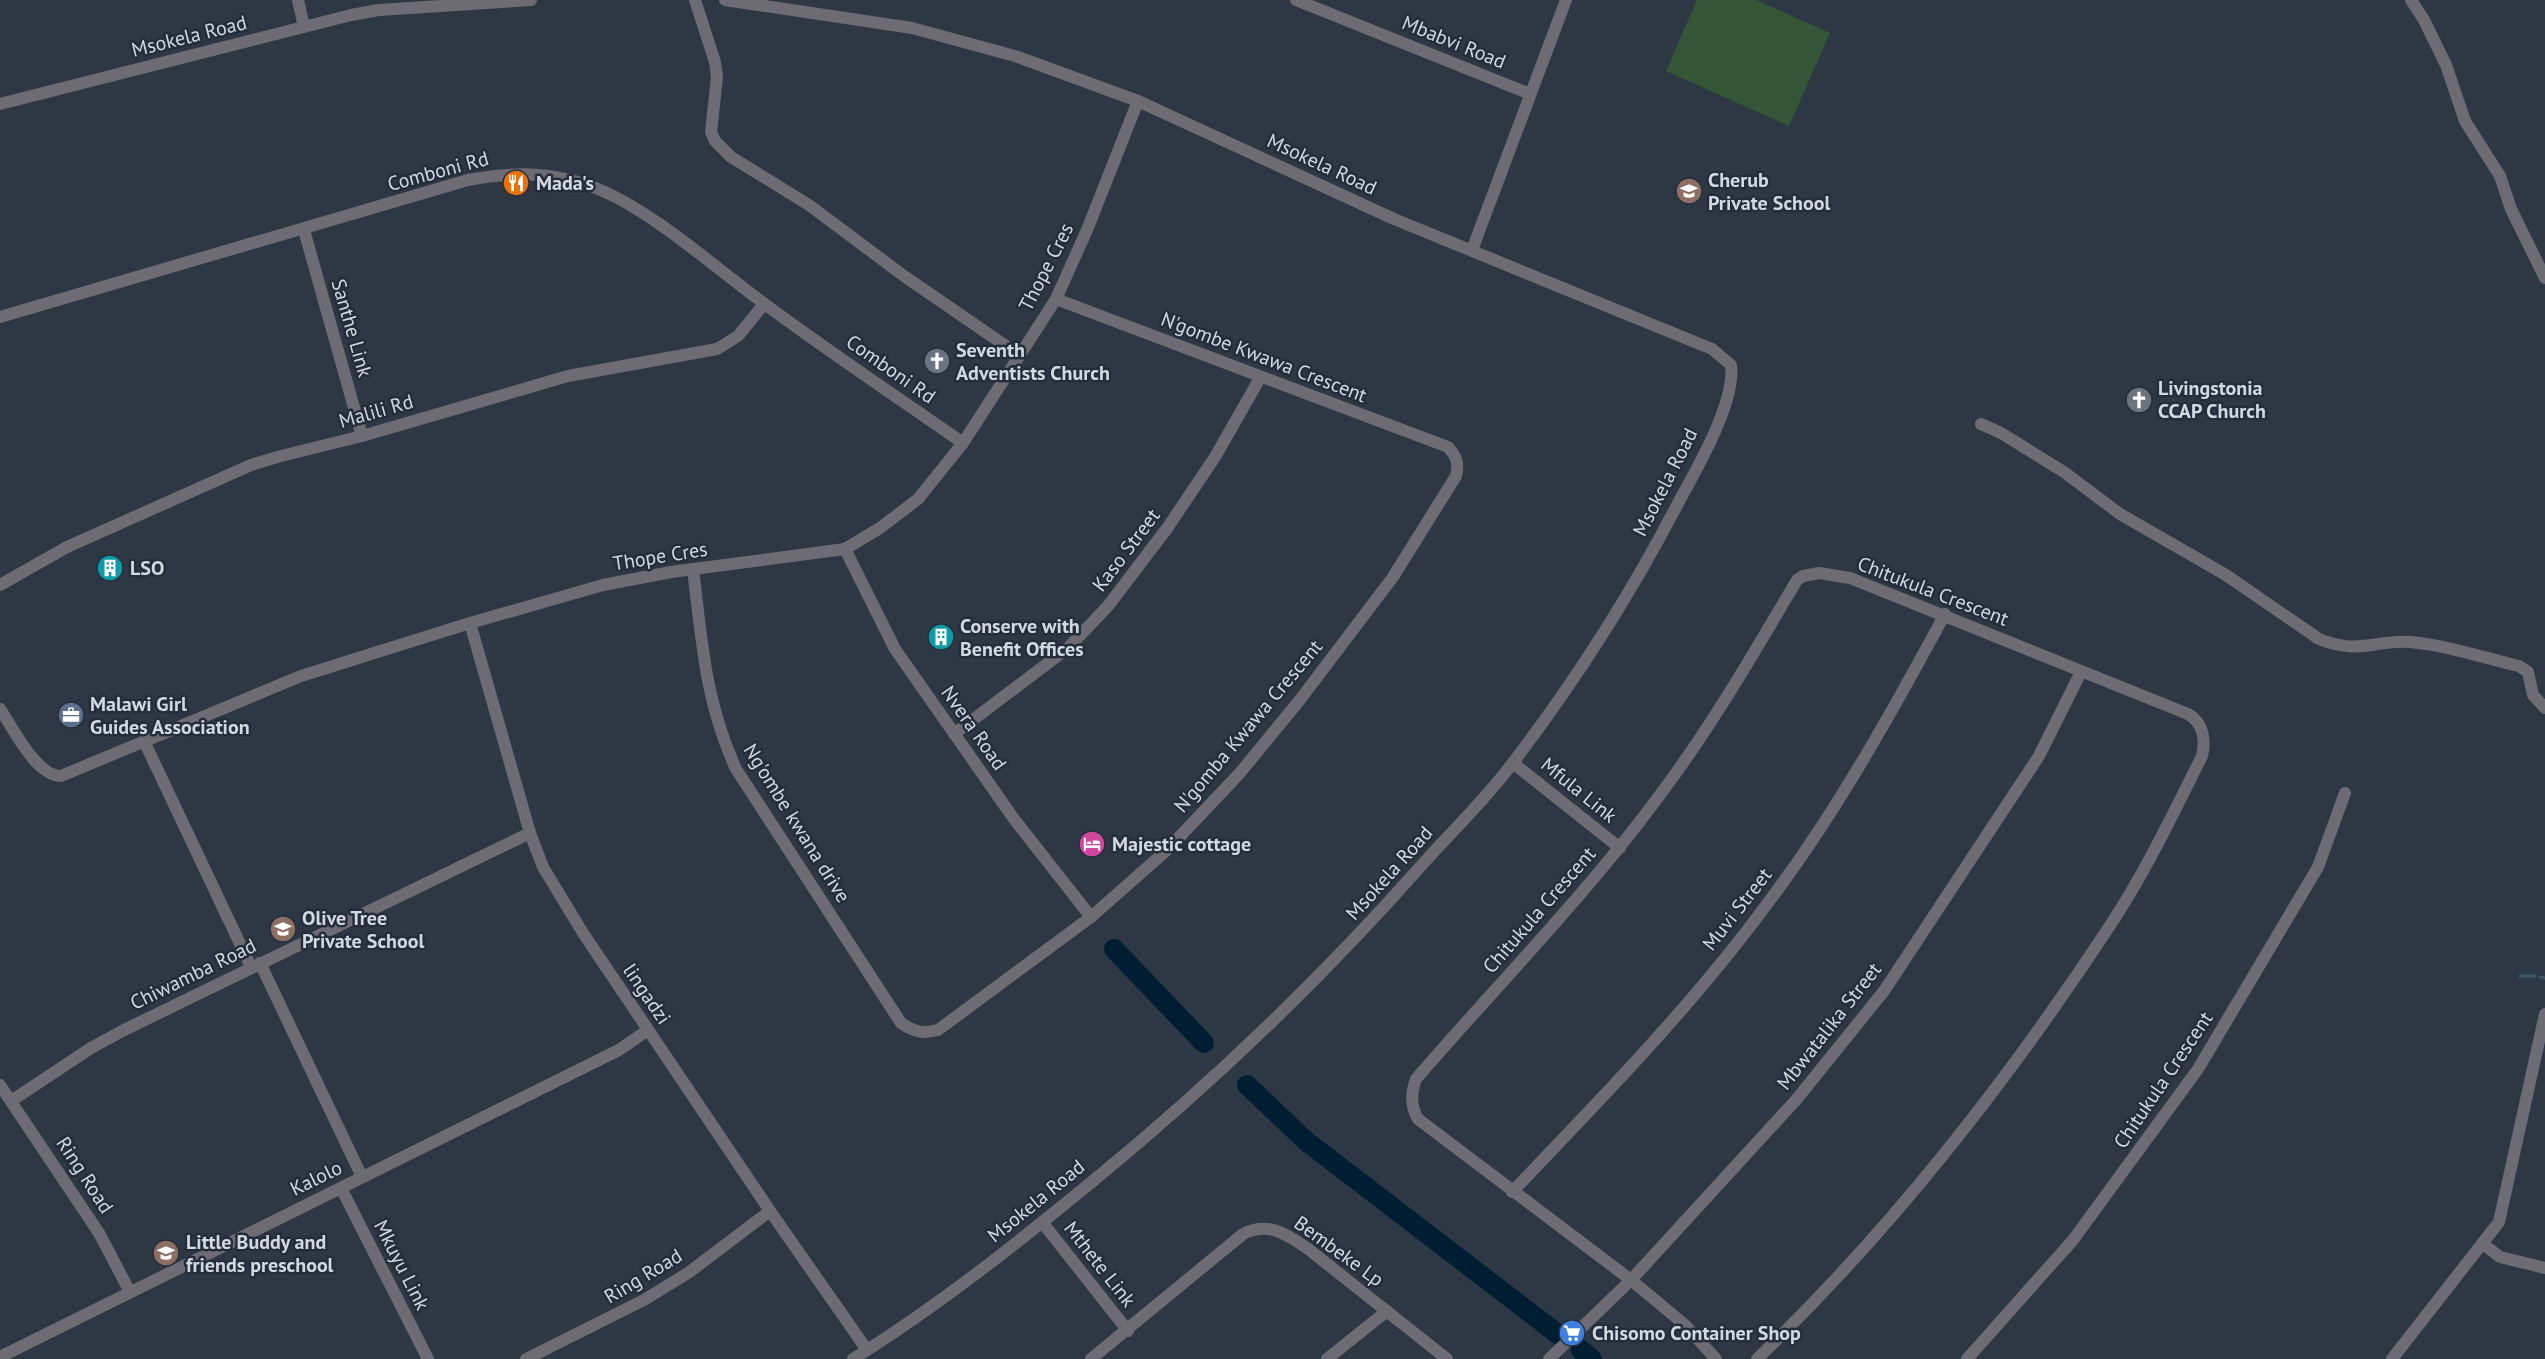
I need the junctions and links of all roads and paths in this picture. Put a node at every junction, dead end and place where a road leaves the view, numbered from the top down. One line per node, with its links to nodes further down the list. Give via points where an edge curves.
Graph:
1 (298, 0): 8 (street)
2 (531, 0): 8 (street, Msokela Road, via 379,10)
3 (695, 0): 18 (street, via 715,62 711,132 715,141 731,157 809,205)
4 (725, 0): 10 (street, Msokela Road, via 912,28 1015,56)
5 (1296, 0): 9 (street, Mbabvi Road)
6 (1566, 0): 9 (street)
7 (2411, 0): 14 (street, via 2446,65 2465,121 2500,176 2511,209)
8 (304, 27): 11 (street, Msokela Road)
9 (1530, 94): 13 (street)
10 (1138, 101): 13 (street, Msokela Road, via 1394,219); 15 (street, Thope Cres)
11 (0, 104)
12 (304, 230): 16 (street, Comboni Rd, via 468,180 521,173 559,176 594,187 630,205); 17 (street, Comboni Rd); 21 (street, Santhe Link)
13 (1472, 250): 34 (street, Msokela Road, via 1712,349 1731,365 1730,395 1664,531 1586,661)
14 (2545, 278)
15 (1056, 299): 18 (street, Thope Cres); 19 (street, N'gombe Kwawa Crescent)
16 (764, 304): 21 (street, Malili Rd, via 738,336 717,349 568,376); 22 (street, Comboni Rd)
17 (0, 317)
18 (1019, 355): 22 (street, Thope Cres)
19 (1260, 378): 23 (street, N'gombe Kwawa Crescent, via 1448,447); 32 (street, Kaso Street, via 1168,528 1108,606 1068,648)
20 (1981, 424): 30 (street, via 2064,472 2120,514 2226,575 2319,639 2357,648 2410,642 2519,666 2528,672 2533,695)
21 (362, 436): 26 (street, Malili Rd, via 251,465 67,547)
22 (963, 443): 24 (street, Thope Cres, via 918,499)
23 (1456, 455): 38 (street, N'gomba Kwawa Crescent, via 1456,476 1393,577 1299,700 1239,774 1167,850)
24 (845, 549): 25 (street, Thope Cres); 32 (street, Nvera Road, via 895,649)
25 (693, 569): 28 (street, Thope Cres, via 603,585); 42 (street, Ng'ombe kwana drive, via 713,708 736,769 901,1023)
26 (0, 585)
27 (1945, 614): 29 (street, Chitukula Crescent); 37 (street, Chitukula Crescent, via 1850,578 1819,573 1797,580 1708,727); 47 (street, Muvi Street, via 1893,708 1771,899 1637,1061)
28 (470, 623): 33 (street, Thope Cres, via 301,676); 36 (street, lingadzi)
29 (2081, 672): 52 (street, Mbwatalika Street, via 2039,756 1884,991 1796,1100); 66 (street, Chitukula Crescent, via 2192,716 2202,732 2202,756 2110,926 1998,1086 1912,1193 1821,1295)
30 (2545, 708)
31 (0, 709): 33 (street, Thope Cres, via 33,759 55,776 69,774)
32 (954, 734): 38 (street, Nvera Road, via 1030,841)
33 (144, 741): 39 (street)
34 (1513, 763): 37 (street, Mfula Link); 49 (street, Msokela Road, via 1333,963 1148,1135)
35 (2345, 793): 67 (street, Chitukula Crescent, via 2318,867 2198,1069 2073,1240)
36 (530, 833): 39 (street, Chiwamba Road); 41 (street, lingadzi, via 543,867)
37 (1620, 848): 47 (street, Chitukula Crescent, via 1413,1086 1412,1104 1418,1119)
38 (1091, 917): 42 (street, N'gomba Kwawa Crescent, via 939,1030)
39 (256, 965): 44 (street, Chiwamba Road, via 91,1048); 45 (street)
40 (2545, 1014): 50 (street, via 2499,1222)
41 (648, 1030): 45 (street, Kalolo, via 619,1050); 48 (street, lingadzi)
42 (922, 1033)
43 (0, 1085): 44 (street, Ring Road)
44 (11, 1101): 53 (street, Ring Road, via 99,1233)
45 (362, 1177): 46 (street, Kalolo)
46 (341, 1188): 53 (street, Kalolo); 58 (street, Mkuyu Link)
47 (1512, 1192): 52 (street, Chitukula Crescent)
48 (770, 1211): 56 (street, lingadzi); 59 (street, Ring Road, via 688,1273 644,1300)
49 (1042, 1222): 55 (street, Mthete Link); 56 (street, Msokela Road, via 957,1289)
50 (2483, 1244): 51 (street, via 2500,1257); 68 (street)
51 (2545, 1268)
52 (1631, 1280): 64 (street, Mbwatalika Street); 65 (street, Chitukula Crescent, via 1685,1325)
53 (130, 1292): 57 (street, Kalolo)
54 (1387, 1311): 55 (street, Bembeke Lp, via 1286,1233 1257,1228 1243,1234); 62 (street); 63 (street, Bembeke Lp)
55 (1128, 1330): 61 (street, Bembeke Lp)
56 (867, 1350): 60 (street, Msokela Road)
57 (0, 1357)
58 (428, 1359)
59 (526, 1359)
60 (853, 1359)
61 (1091, 1359)
62 (1328, 1359)
63 (1447, 1359)
64 (1549, 1359)
65 (1716, 1359)
66 (1757, 1359)
67 (1967, 1359)
68 (2392, 1359)

